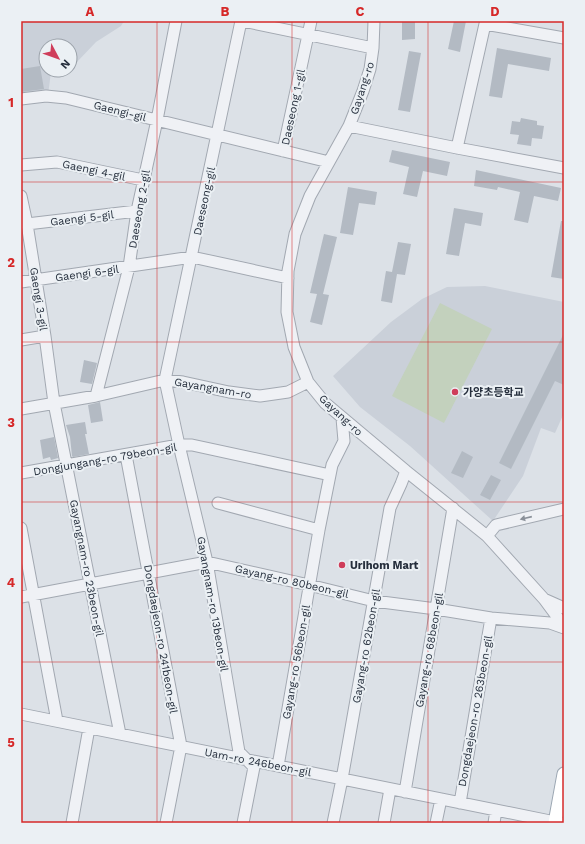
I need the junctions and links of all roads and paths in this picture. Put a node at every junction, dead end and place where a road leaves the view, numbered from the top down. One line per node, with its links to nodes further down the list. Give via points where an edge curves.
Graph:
1 (176, 21): 9 (street, Daeseong 2-gil)
2 (242, 21): 5 (street); 11 (street, Daeseong-gil)
3 (310, 21): 5 (street, Daeseong 1-gil)
4 (374, 21): 7 (street, Gayang-ro)
5 (308, 34): 7 (street); 13 (street, Daeseong 1-gil)
6 (564, 38): 12 (street, via 485,24)
7 (373, 48): 10 (street, Gayang-ro, via 363,91)
8 (21, 99): 9 (street, Gaengi-gil, via 46,96 66,98)
9 (157, 120): 11 (street, Gaengi-gil); 17 (street, Daeseong 2-gil)
10 (349, 126): 12 (street); 14 (street, Gayang-ro)
11 (218, 136): 13 (street, Daeseong 1-gil); 21 (street, Daeseong-gil)
12 (457, 148): 16 (street)
13 (283, 151): 14 (street)
14 (329, 162): 23 (street, Gayang-ro, via 310,196 295,234)
15 (21, 165): 17 (street, Gaengi 4-gil, via 57,162)
16 (564, 168)
17 (143, 180): 19 (street, Daeseong 2-gil)
18 (21, 196): 20 (street, Gaengi 3-gil)
19 (137, 211): 20 (street, Gaengi 5-gil); 22 (street, Daeseong 2-gil)
20 (27, 224): 24 (street, Gaengi 3-gil)
21 (192, 256): 22 (street, Gaengi 6-gil); 23 (street); 28 (street, Daeseong-gil)
22 (129, 267): 24 (street, Gaengi 6-gil); 30 (street, Daeseong 2-gil)
23 (288, 278): 29 (street, Gayang-ro, via 287,312 294,347)
24 (36, 280): 25 (street, Gaengi 6-gil); 26 (street, Gaengi 3-gil)
25 (21, 282)
26 (45, 336): 27 (street); 31 (street, Gaengi 3-gil)
27 (21, 340)
28 (165, 380): 29 (street, Gayangnam-ro, via 260,396 288,392); 30 (street, Gayangnam-ro); 34 (street, Gayangnam-ro 13beon-gil)
29 (308, 382): 33 (street, Gayang-ro, via 325,403)
30 (96, 396): 31 (street, Gayangnam-ro)
31 (54, 403): 32 (street, Gayangnam-ro); 36 (street, Gayangnam-ro 23beon-gil)
32 (21, 409)
33 (342, 418): 37 (street, Gayang-ro); 39 (street, Gayang-ro 56beon-gil, via 344,441)
34 (179, 445): 35 (street, Dongjungang-ro 79beon-gil); 39 (street, Dongjungang-ro 79beon-gil, via 192,445); 46 (street, Gayangnam-ro 13beon-gil)
35 (126, 455): 36 (street, Dongjungang-ro 79beon-gil); 47 (street, Dongdaejeon-ro 241beon-gil)
36 (67, 465): 38 (street, Dongjungang-ro 79beon-gil); 48 (street, Gayangnam-ro 23beon-gil)
37 (406, 471): 41 (street, Gayang-ro); 53 (street, Gayang-ro 62beon-gil, via 390,508)
38 (21, 473)
39 (330, 475): 44 (street, Gayang-ro 56beon-gil)
40 (218, 503): 44 (street)
41 (453, 508): 45 (street, Gayang-ro); 55 (street, Gayang-ro 68beon-gil)
42 (564, 509): 45 (street, one-way to 45, via 496,525)
43 (21, 528): 50 (street)
44 (319, 530): 49 (street, Gayang-ro 56beon-gil)
45 (487, 536): 52 (street, Gayang-ro)
46 (207, 562): 47 (street, Gayang-ro 80beon-gil); 49 (street, Gayang-ro 80beon-gil); 63 (street, Gayangnam-ro 13beon-gil, via 239,752)
47 (149, 573): 48 (street, Gayang-ro 80beon-gil); 62 (street, Dongdaejeon-ro 241beon-gil)
48 (90, 583): 50 (street, Gayang-ro 80beon-gil); 61 (street, Gayangnam-ro 23beon-gil)
49 (309, 584): 53 (street, Gayang-ro 80beon-gil); 64 (street, Gayang-ro 56beon-gil)
50 (33, 594): 51 (street, Gayang-ro 80beon-gil); 59 (street)
51 (21, 597)
52 (544, 599): 54 (street); 57 (street, Gayang-ro)
53 (374, 601): 55 (street, Gayang-ro 80beon-gil); 66 (street, Gayang-ro 62beon-gil)
54 (564, 608)
55 (436, 609): 56 (street, Gayang-ro 80beon-gil); 68 (street, Gayang-ro 68beon-gil)
56 (491, 618): 57 (street, Gayang-ro 80beon-gil, via 537,621); 70 (street, Dongdaejeon-ro 263beon-gil)
57 (564, 627)
58 (21, 714): 59 (street, Uam-ro 246beon-gil)
59 (57, 721): 60 (street, Uam-ro 246beon-gil)
60 (90, 728): 61 (street, Uam-ro 246beon-gil); 72 (street)
61 (120, 734): 62 (street, Uam-ro 246beon-gil)
62 (181, 746): 63 (street, Uam-ro 246beon-gil); 73 (street, Dongdaejeon-ro 241beon-gil)
63 (248, 760): 64 (street, Uam-ro 246beon-gil); 74 (street, Gayangnam-ro 13beon-gil, via 254,767)
64 (278, 766): 66 (street, Uam-ro 246beon-gil)
65 (564, 774): 79 (main road)
66 (342, 779): 67 (street, Uam-ro 246beon-gil); 75 (street, Gayang-ro 62beon-gil)
67 (390, 789): 68 (street, Uam-ro 246beon-gil); 76 (street)
68 (405, 792): 69 (street, Uam-ro 246beon-gil)
69 (441, 799): 70 (street, Uam-ro 246beon-gil); 77 (street)
70 (460, 803): 71 (street, Uam-ro 246beon-gil)
71 (496, 810): 78 (street); 79 (street, Uam-ro 246beon-gil)
72 (72, 823)
73 (166, 823)
74 (243, 823)
75 (333, 823)
76 (384, 823)
77 (436, 823)
78 (494, 823)
79 (556, 823)

